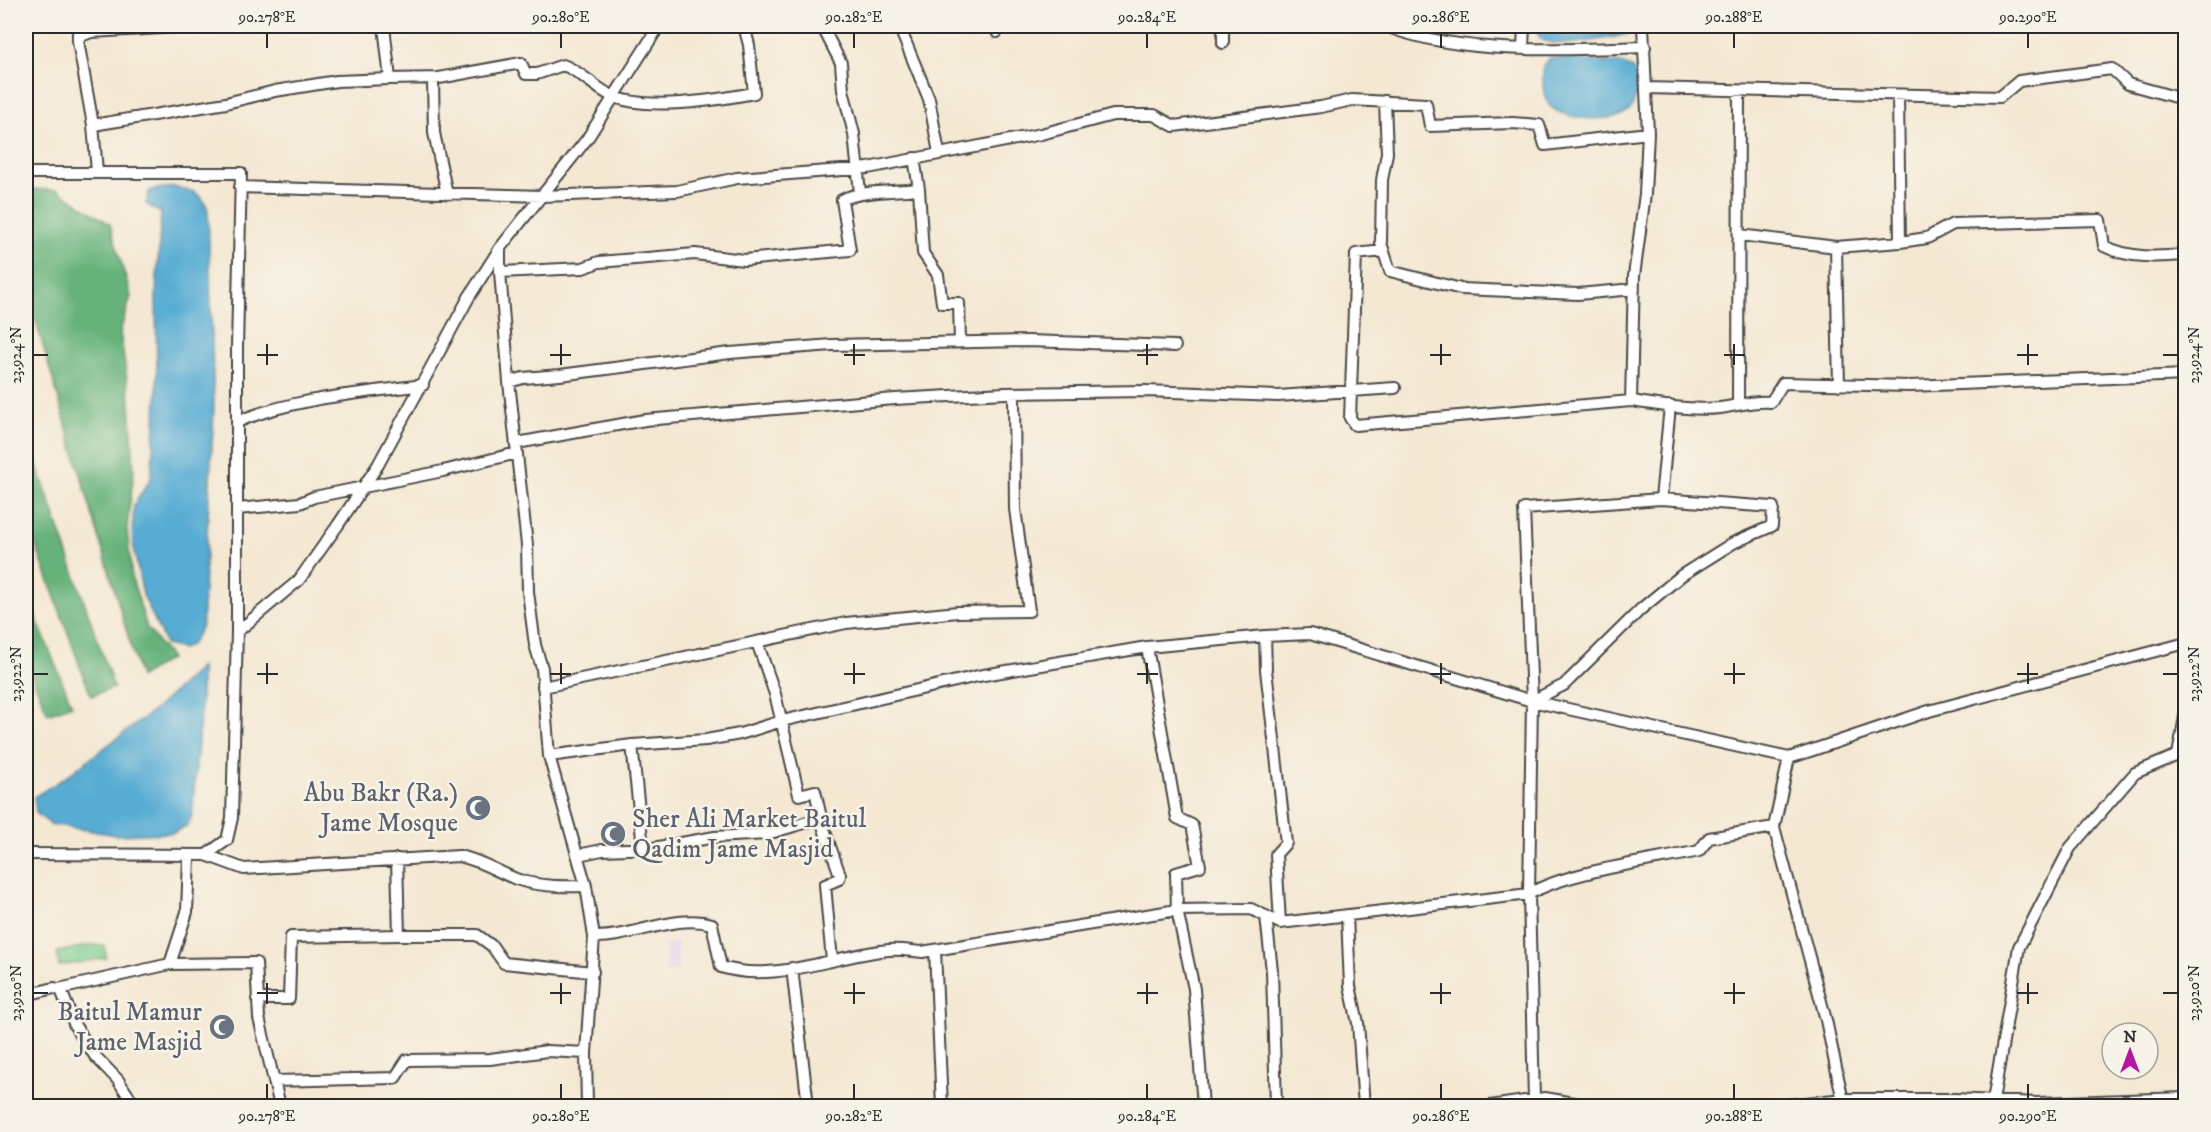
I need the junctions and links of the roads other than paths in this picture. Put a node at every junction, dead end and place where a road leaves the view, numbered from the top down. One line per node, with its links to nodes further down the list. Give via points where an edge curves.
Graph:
1 (78, 26): 12 (street)
2 (197, 26): 12 (street, via 91,32)
3 (384, 26): 16 (street)
4 (658, 26): 20 (street)
5 (744, 26): 20 (street, via 754,93 658,102)
6 (822, 26): 28 (street, via 840,63)
7 (899, 26): 26 (street, via 929,99)
8 (1223, 26): 13 (street)
9 (1390, 26): 15 (street, via 1400,32 1452,42)
10 (1524, 26): 15 (street)
11 (1643, 26): 14 (street)
12 (78, 41): 24 (street)
13 (1223, 43)
14 (1645, 47): 15 (street); 18 (street)
15 (1523, 48)
16 (390, 79): 17 (street); 24 (street, via 347,79 226,104)
17 (433, 79): 20 (street, via 521,63 526,74 537,74 563,64); 34 (street, via 434,133)
18 (1647, 88): 19 (street); 25 (street)
19 (1739, 91): 21 (street); 36 (street)
20 (613, 96): 35 (street, via 587,139)
21 (1898, 96): 22 (street, via 2000,97 2019,81 2112,69 2128,84); 37 (street)
22 (2186, 100)
23 (1385, 101): 25 (street, via 1426,104 1430,126 1539,124 1545,145); 26 (street, via 1352,99 1321,107 1174,126 1154,115 1113,115 1041,134); 40 (street, via 1387,153 1380,216)
24 (93, 124): 29 (street)
25 (1648, 133): 43 (street)
26 (939, 153): 27 (street)
27 (914, 158): 28 (street); 32 (street)
28 (858, 168): 33 (street); 35 (street, via 737,178 677,191)
29 (97, 172): 30 (street); 31 (street, via 241,173)
30 (26, 173)
31 (240, 188): 34 (street); 56 (street)
32 (919, 189): 33 (street); 44 (street, via 923,253 938,275 942,303 959,303)
33 (860, 193): 42 (street, via 842,200 850,250 744,260 695,254 599,262 584,268)
34 (447, 194): 35 (street)
35 (542, 196): 39 (street)
36 (1740, 236): 38 (street); 54 (street)
37 (1900, 242): 38 (street); 41 (street, via 1927,238 1953,224 2100,220 2104,246 2120,254)
38 (1836, 247): 48 (street)
39 (500, 248): 42 (street); 49 (street, via 469,297)
40 (1383, 251): 43 (street, via 1390,271 1461,289 1578,294); 51 (street, via 1356,254)
41 (2186, 255)
42 (500, 272): 47 (street)
43 (1634, 289): 53 (street)
44 (960, 342): 45 (street); 47 (street, via 753,351)
45 (1175, 346)
46 (2186, 375): 48 (street, via 1910,386)
47 (509, 382): 57 (street)
48 (1839, 385): 54 (street, via 1783,383 1771,402)
49 (423, 386): 56 (street, via 323,399); 58 (street)
50 (1395, 388): 51 (street)
51 (1352, 391): 52 (street, via 1278,396 1146,391); 53 (street, via 1350,418 1355,425)
52 (1014, 394): 57 (street, via 784,407 645,420); 63 (street, via 1015,509 1029,611 958,612 846,623)
53 (1631, 401): 55 (street)
54 (1738, 404): 55 (street, via 1720,408)
55 (1670, 406): 59 (street)
56 (237, 422): 60 (street)
57 (517, 448): 58 (street); 66 (street, via 528,592)
58 (362, 489): 60 (street, via 300,503); 61 (street, via 299,580)
59 (1661, 499): 67 (street, via 1524,509); 67 (street, via 1773,507 1772,526 1733,543 1682,575 1641,609 1564,685)
60 (238, 509): 61 (street)
61 (237, 632): 77 (street, via 232,818 226,840)
62 (1265, 636): 65 (street); 67 (street, via 1310,634); 86 (street, via 1286,843 1276,854)
63 (757, 642): 66 (street); 69 (street)
64 (2186, 644): 72 (street, via 1929,711)
65 (1147, 647): 69 (street, via 978,676); 83 (street, via 1177,818 1192,825 1200,866 1176,873)
66 (543, 687): 71 (street)
67 (1532, 701): 72 (street); 82 (street)
68 (2186, 711): 101 (street, via 2178,755 2135,773 2070,848 2019,947)
69 (782, 721): 70 (street, via 706,740); 73 (street, via 799,795 815,791)
70 (632, 745): 71 (street); 75 (street)
71 (549, 756): 78 (street)
72 (1789, 758): 74 (street)
73 (821, 818): 75 (street, via 767,834); 90 (street, via 840,875 825,885)
74 (1774, 827): 82 (street, via 1709,838 1699,851 1590,874); 102 (street)
75 (643, 847): 78 (street)
76 (26, 854): 79 (street)
77 (206, 855): 79 (street); 80 (street, via 244,869)
78 (578, 855): 81 (street)
79 (189, 857): 91 (street, via 187,912)
80 (397, 859): 81 (street, via 459,856 477,859 531,883); 87 (street)
81 (586, 886): 88 (street)
82 (1529, 894): 84 (street); 100 (street)
83 (1178, 910): 85 (street, via 1251,909); 89 (street); 111 (street, via 1194,989)
84 (1347, 915): 86 (street); 113 (street, via 1350,986 1358,1023)
85 (1266, 916): 86 (street); 112 (street, via 1272,971)
86 (1280, 923)
87 (399, 935): 93 (street, via 477,935 492,946 504,963); 96 (street, via 291,937 289,999)
88 (594, 937): 92 (street, via 611,938 698,920 712,924 721,967 736,972); 93 (street)
89 (934, 950): 90 (street, via 891,949); 110 (street)
90 (832, 961): 92 (street)
91 (170, 964): 94 (street); 96 (street, via 256,963)
92 (792, 969): 104 (street)
93 (593, 972): 97 (street)
94 (59, 989): 95 (street); 106 (street, via 75,1026)
95 (26, 995)
96 (257, 999): 98 (street)
97 (586, 1053): 98 (street, via 547,1051 490,1059 407,1060 395,1078); 108 (street)
98 (274, 1080): 107 (street)
99 (2186, 1098): 103 (street)
100 (1534, 1100): 105 (street, via 1545,1098); 114 (street)
101 (1994, 1101): 102 (street); 103 (street)
102 (1844, 1103): 116 (street)
103 (2125, 1103)
104 (807, 1104): 109 (street)
105 (1577, 1105): 115 (street)
106 (135, 1107)
107 (280, 1107)
108 (587, 1107)
109 (781, 1107)
110 (942, 1107)
111 (1203, 1107)
112 (1276, 1107)
113 (1364, 1107)
114 (1490, 1107)
115 (1590, 1107)
116 (1776, 1107)

